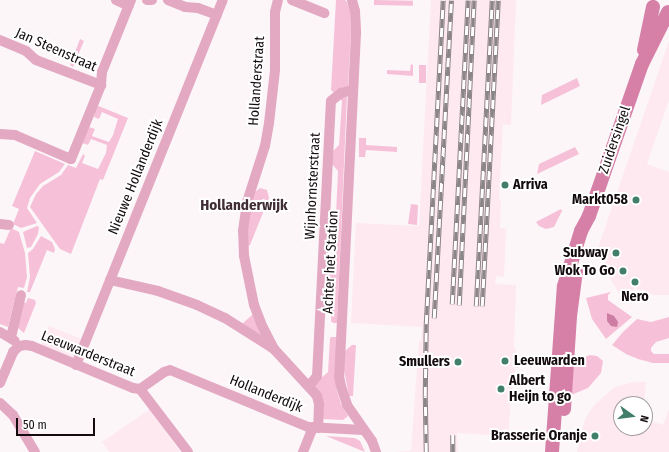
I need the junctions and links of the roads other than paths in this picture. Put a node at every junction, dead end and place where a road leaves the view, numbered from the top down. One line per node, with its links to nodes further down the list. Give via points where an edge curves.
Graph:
1 (116, 0): 9 (street)
2 (147, 0): 3 (street)
3 (152, 0)
4 (168, 0): 13 (street)
5 (223, 0): 13 (street, Nieuwe Hollanderdijk)
6 (278, 0): 25 (street, Hollanderstraat, via 275,12 275,70 270,123 247,202 243,232 244,256 254,305)
7 (292, 0): 12 (street)
8 (352, 0): 17 (street, via 356,23)
9 (130, 3): 16 (street, via 102,72)
10 (651, 3): 11 (main road, via 663,12); 15 (main road, Zuidersingel)
11 (669, 12): 15 (main road, Zuidersingel)
12 (324, 13)
13 (217, 15): 20 (street, Nieuwe Hollanderdijk)
14 (0, 40): 16 (street, Jan Steenstraat, via 26,51 36,60)
15 (642, 64): 19 (main road, Zuidersingel, via 589,216 581,231)
16 (101, 85): 18 (street, via 72,159 15,135)
17 (353, 90): 28 (street, Wijnhornsterstraat, via 341,93 331,101 317,376); 32 (street, Achter het Station, via 339,376 347,405)
18 (0, 134)
19 (570, 279): 37 (main road, via 561,309); 38 (main road)
20 (110, 280): 25 (street, via 173,295 203,307 229,320); 26 (street, Nieuwe Hollanderdijk)
21 (21, 295): 23 (street)
22 (0, 332): 23 (street)
23 (11, 337): 24 (street)
24 (19, 346): 26 (street, Leeuwarderstraat, via 32,346); 27 (street, via 13,352)
25 (274, 349): 28 (street)
26 (76, 365): 29 (street, Leeuwarderstraat)
27 (0, 383)
28 (309, 386): 31 (street, via 317,396 319,404)
29 (140, 389): 31 (street, Hollanderdijk, via 170,370); 34 (street, Leeuwarderstraat)
30 (0, 404): 33 (street, via 13,415)
31 (316, 428): 32 (street, Hollanderdijk); 35 (street)
32 (364, 430): 36 (street)
33 (35, 452)
34 (188, 452)
35 (303, 452)
36 (376, 452)
37 (552, 452)
38 (562, 452)

